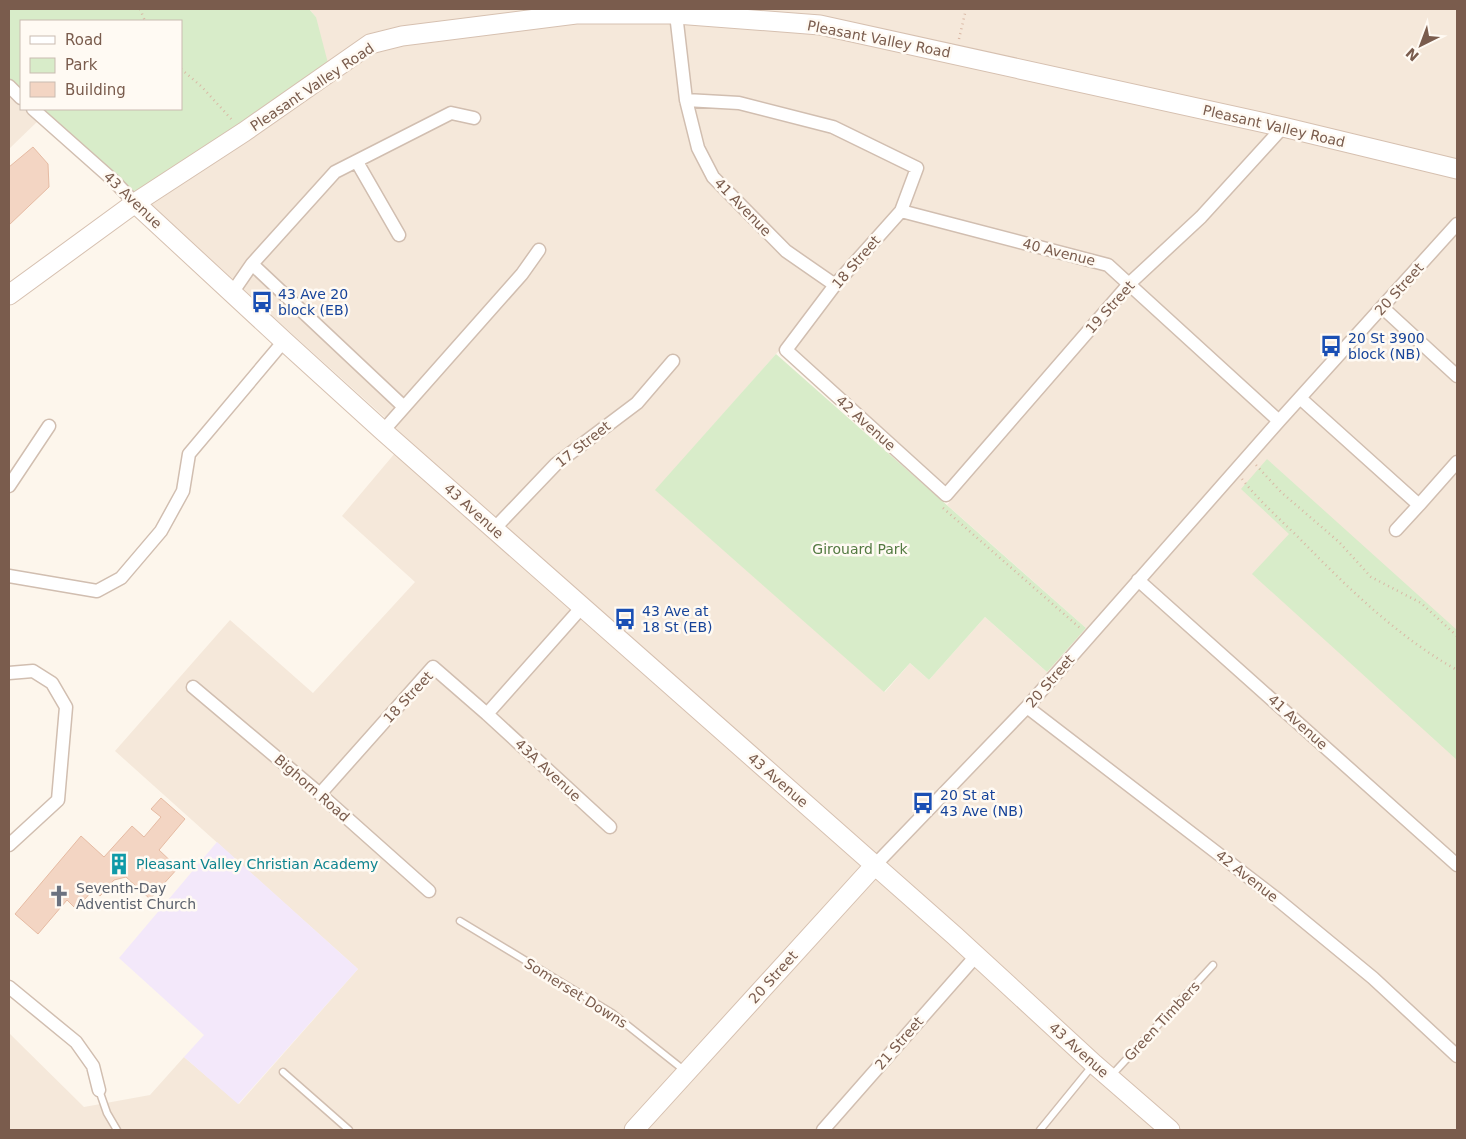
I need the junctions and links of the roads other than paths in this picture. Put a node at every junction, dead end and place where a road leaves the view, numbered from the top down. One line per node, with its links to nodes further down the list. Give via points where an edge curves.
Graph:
1 (676, 14): 4 (street, 41 Avenue); 7 (street, Pleasant Valley Road, via 820,25); 10 (street, Pleasant Valley Road, via 576,14 402,36 370,44)
2 (9, 86): 3 (street)
3 (20, 97)
4 (686, 100): 11 (street, 18 Street, via 739,103 833,127 917,168); 17 (street, 41 Avenue, via 698,148 713,177 786,251)
5 (34, 110): 10 (street, 43 Avenue)
6 (474, 118): 8 (street, via 451,113)
7 (1283, 127): 9 (street, Pleasant Valley Road); 16 (street, 19 Street, via 1202,217)
8 (357, 162): 13 (street); 15 (street, via 335,172)
9 (1457, 169)
10 (135, 203): 18 (street, 43 Avenue); 19 (street, Pleasant Valley Road)
11 (901, 211): 16 (street, 40 Avenue, via 1108,264); 17 (street, 18 Street)
12 (1457, 224): 20 (street, 20 Street)
13 (399, 235)
14 (539, 250): 26 (street, via 522,274)
15 (252, 264): 18 (street); 26 (street)
16 (1130, 283): 27 (street, 40 Avenue); 32 (street, 19 Street)
17 (835, 285): 22 (street, 18 Street)
18 (232, 293): 21 (street, 43 Avenue)
19 (9, 295)
20 (1383, 308): 24 (street); 25 (street, 20 Street)
21 (284, 341): 29 (street, 43 Avenue); 36 (street, via 188,454 183,491 161,531 121,578 97,590)
22 (786, 350): 32 (street, 42 Avenue)
23 (673, 361): 34 (street, 17 Street, via 637,403 556,464)
24 (1457, 376)
25 (1300, 398): 27 (street, 20 Street); 33 (street)
26 (404, 407): 29 (street)
27 (1279, 421): 37 (street, 20 Street)
28 (49, 426): 31 (street)
29 (384, 431): 34 (street, 43 Avenue)
30 (1457, 462): 33 (street)
31 (10, 480)
32 (946, 495)
33 (1418, 505): 35 (street)
34 (494, 529): 38 (street, 43 Avenue)
35 (1396, 530)
36 (9, 576)
37 (1138, 580): 41 (street, 20 Street); 47 (street, 41 Avenue)
38 (582, 607): 42 (street); 46 (street, 43 Avenue)
39 (9, 673): 45 (street, via 33,671 52,683 66,707 58,800)
40 (194, 687): 43 (street, Bighorn Road)
41 (1028, 706): 46 (street, 20 Street); 53 (street, 42 Avenue, via 1277,899 1372,978)
42 (487, 714): 43 (street, 18 Street, via 434,667); 44 (street, 43A Avenue)
43 (320, 794): 48 (street, Bighorn Road)
44 (610, 827)
45 (9, 845)
46 (875, 865): 50 (street, 43 Avenue); 56 (street, 20 Street)
47 (1457, 865)
48 (429, 891)
49 (460, 921): 56 (lane, Somerset Downs, via 612,1013)
50 (976, 956): 54 (street, 43 Avenue); 59 (street, 21 Street)
51 (1213, 965): 57 (lane, Green Timbers)
52 (9, 987): 58 (street, via 76,1042 94,1066)
53 (1457, 1056)
54 (1094, 1064): 57 (street, 43 Avenue); 63 (lane)
55 (282, 1072): 61 (lane)
56 (686, 1072): 62 (street, 20 Street)
57 (1110, 1077): 64 (street, 43 Avenue)
58 (99, 1090): 60 (lane)
59 (826, 1129)
60 (117, 1130)
61 (348, 1130)
62 (634, 1130)
63 (1040, 1130)
64 (1170, 1130)

